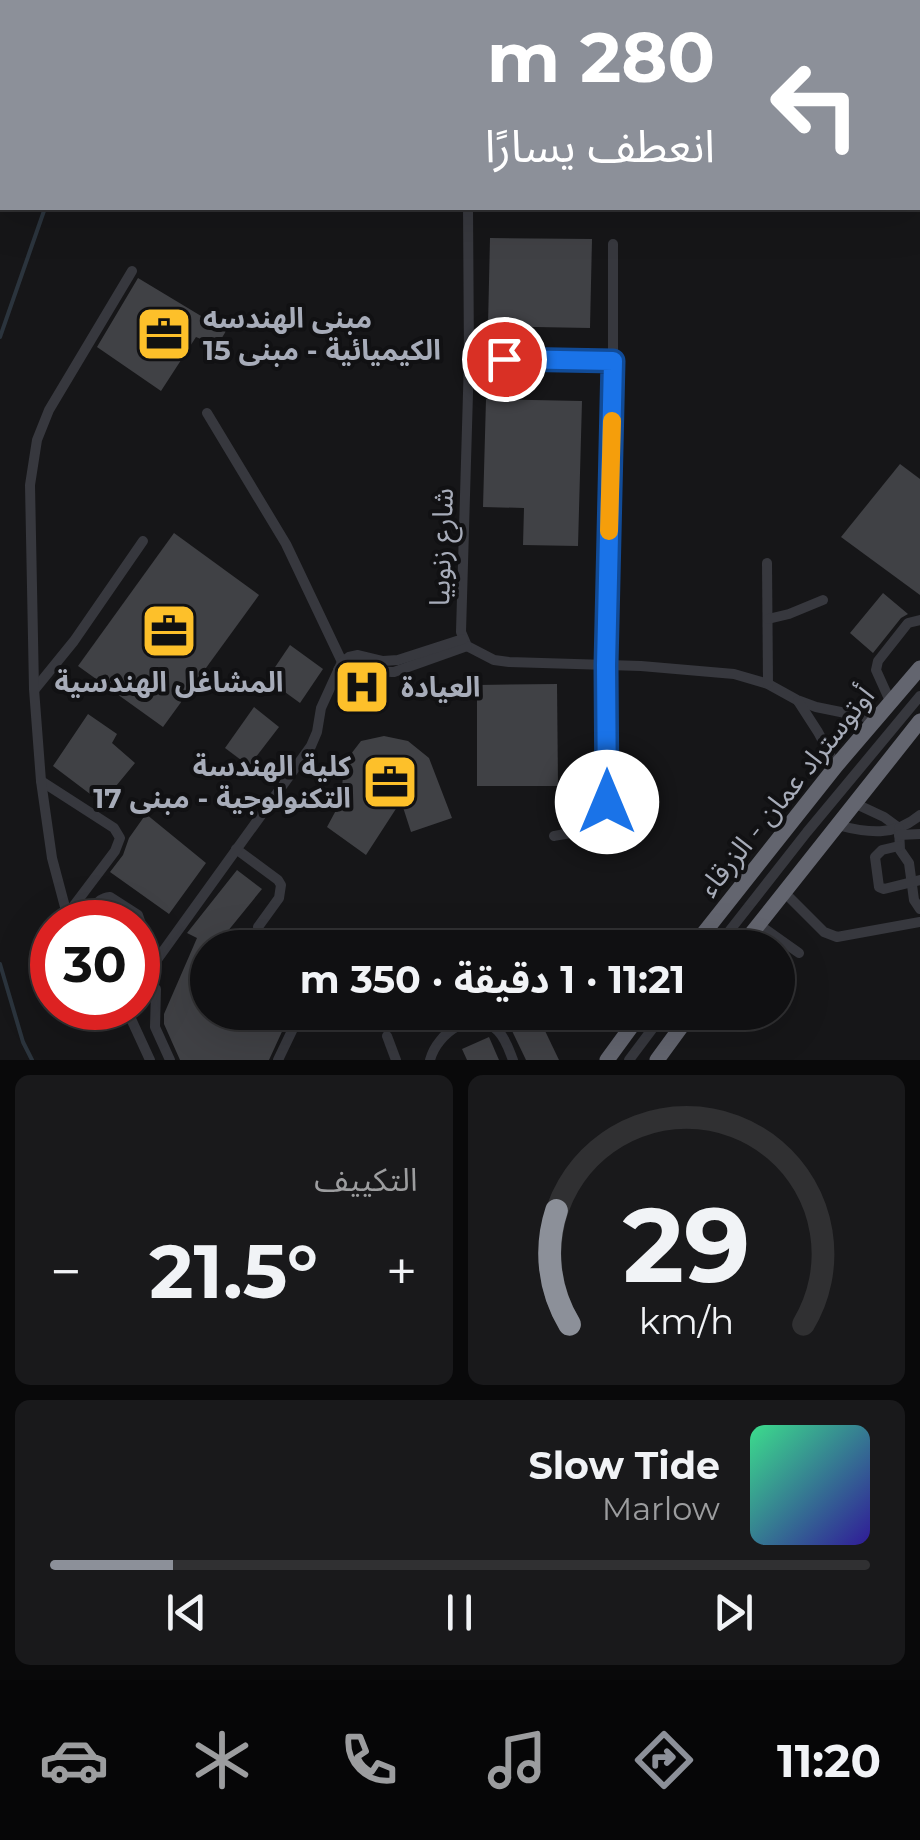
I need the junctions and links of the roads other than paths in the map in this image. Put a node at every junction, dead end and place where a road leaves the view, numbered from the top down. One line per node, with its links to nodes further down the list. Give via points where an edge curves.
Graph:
1 (468, 210): 4 (street, شارع زنوبيا)
2 (613, 244): 5 (street)
3 (132, 271): 17 (street, via 37,440 30,484)
4 (468, 359): 5 (street); 12 (street, شارع زنوبيا)
5 (613, 361): 13 (street)
6 (207, 414): 14 (street, via 286,544)
7 (143, 541): 17 (street)
8 (767, 562): 10 (street)
9 (823, 600): 10 (street)
10 (768, 619): 16 (street)
11 (920, 620): 20 (street, via 908,623 878,661)
12 (465, 642): 13 (street, شارع زنوبيا, via 494,660); 14 (street, via 389,667)
13 (606, 665): 16 (street, شارع زنوبيا, via 720,673); 30 (street, via 605,810 587,830)
14 (341, 667): 32 (street, via 311,746)
15 (920, 668): 20 (highway, أوتوستراد عمان - الزرقاء)
16 (768, 684): 19 (street, شارع زنوبيا)
17 (34, 690): 25 (street)
18 (920, 696): 42 (street)
19 (797, 700): 22 (street, شارع زنوبيا); 24 (street)
20 (890, 701): 22 (highway, أوتوستراد عمان - الزرقاء)
21 (920, 704): 43 (street)
22 (875, 719): 24 (highway, أوتوستراد عمان - الزرقاء)
23 (918, 726): 26 (highway)
24 (836, 766): 41 (highway, أوتوستراد عمان - الزرقاء)
25 (41, 781): 35 (street); 36 (street, via 120,838)
26 (854, 803): 28 (highway); 31 (street, via 884,817)
27 (920, 814): 31 (street)
28 (836, 824): 31 (street); 34 (highway)
29 (920, 834): 31 (street)
30 (554, 836)
31 (899, 837): 33 (street); 33 (street, via 874,860 878,885)
32 (236, 850): 40 (street, via 281,886); 46 (street)
33 (916, 881): 37 (street)
34 (783, 891): 38 (street, via 830,936); 39 (highway)
35 (62, 900)
36 (80, 900)
37 (920, 909)
38 (920, 922)
39 (758, 924): 44 (highway); 45 (street)
40 (258, 927)
41 (706, 930)
42 (733, 930)
43 (734, 930)
44 (754, 930)
45 (799, 953)
46 (160, 954)
47 (136, 1030): 54 (street)
48 (157, 1030): 55 (street)
49 (292, 1030): 56 (street)
50 (629, 1030): 60 (highway)
51 (655, 1030): 61 (street)
52 (679, 1030): 62 (highway)
53 (387, 1036): 57 (street)
54 (150, 1060)
55 (170, 1060)
56 (278, 1060)
57 (396, 1060)
58 (430, 1060): 59 (street, via 441,1038 474,1021 500,1033)
59 (512, 1060)
60 (607, 1060)
61 (632, 1060)
62 (657, 1060)

